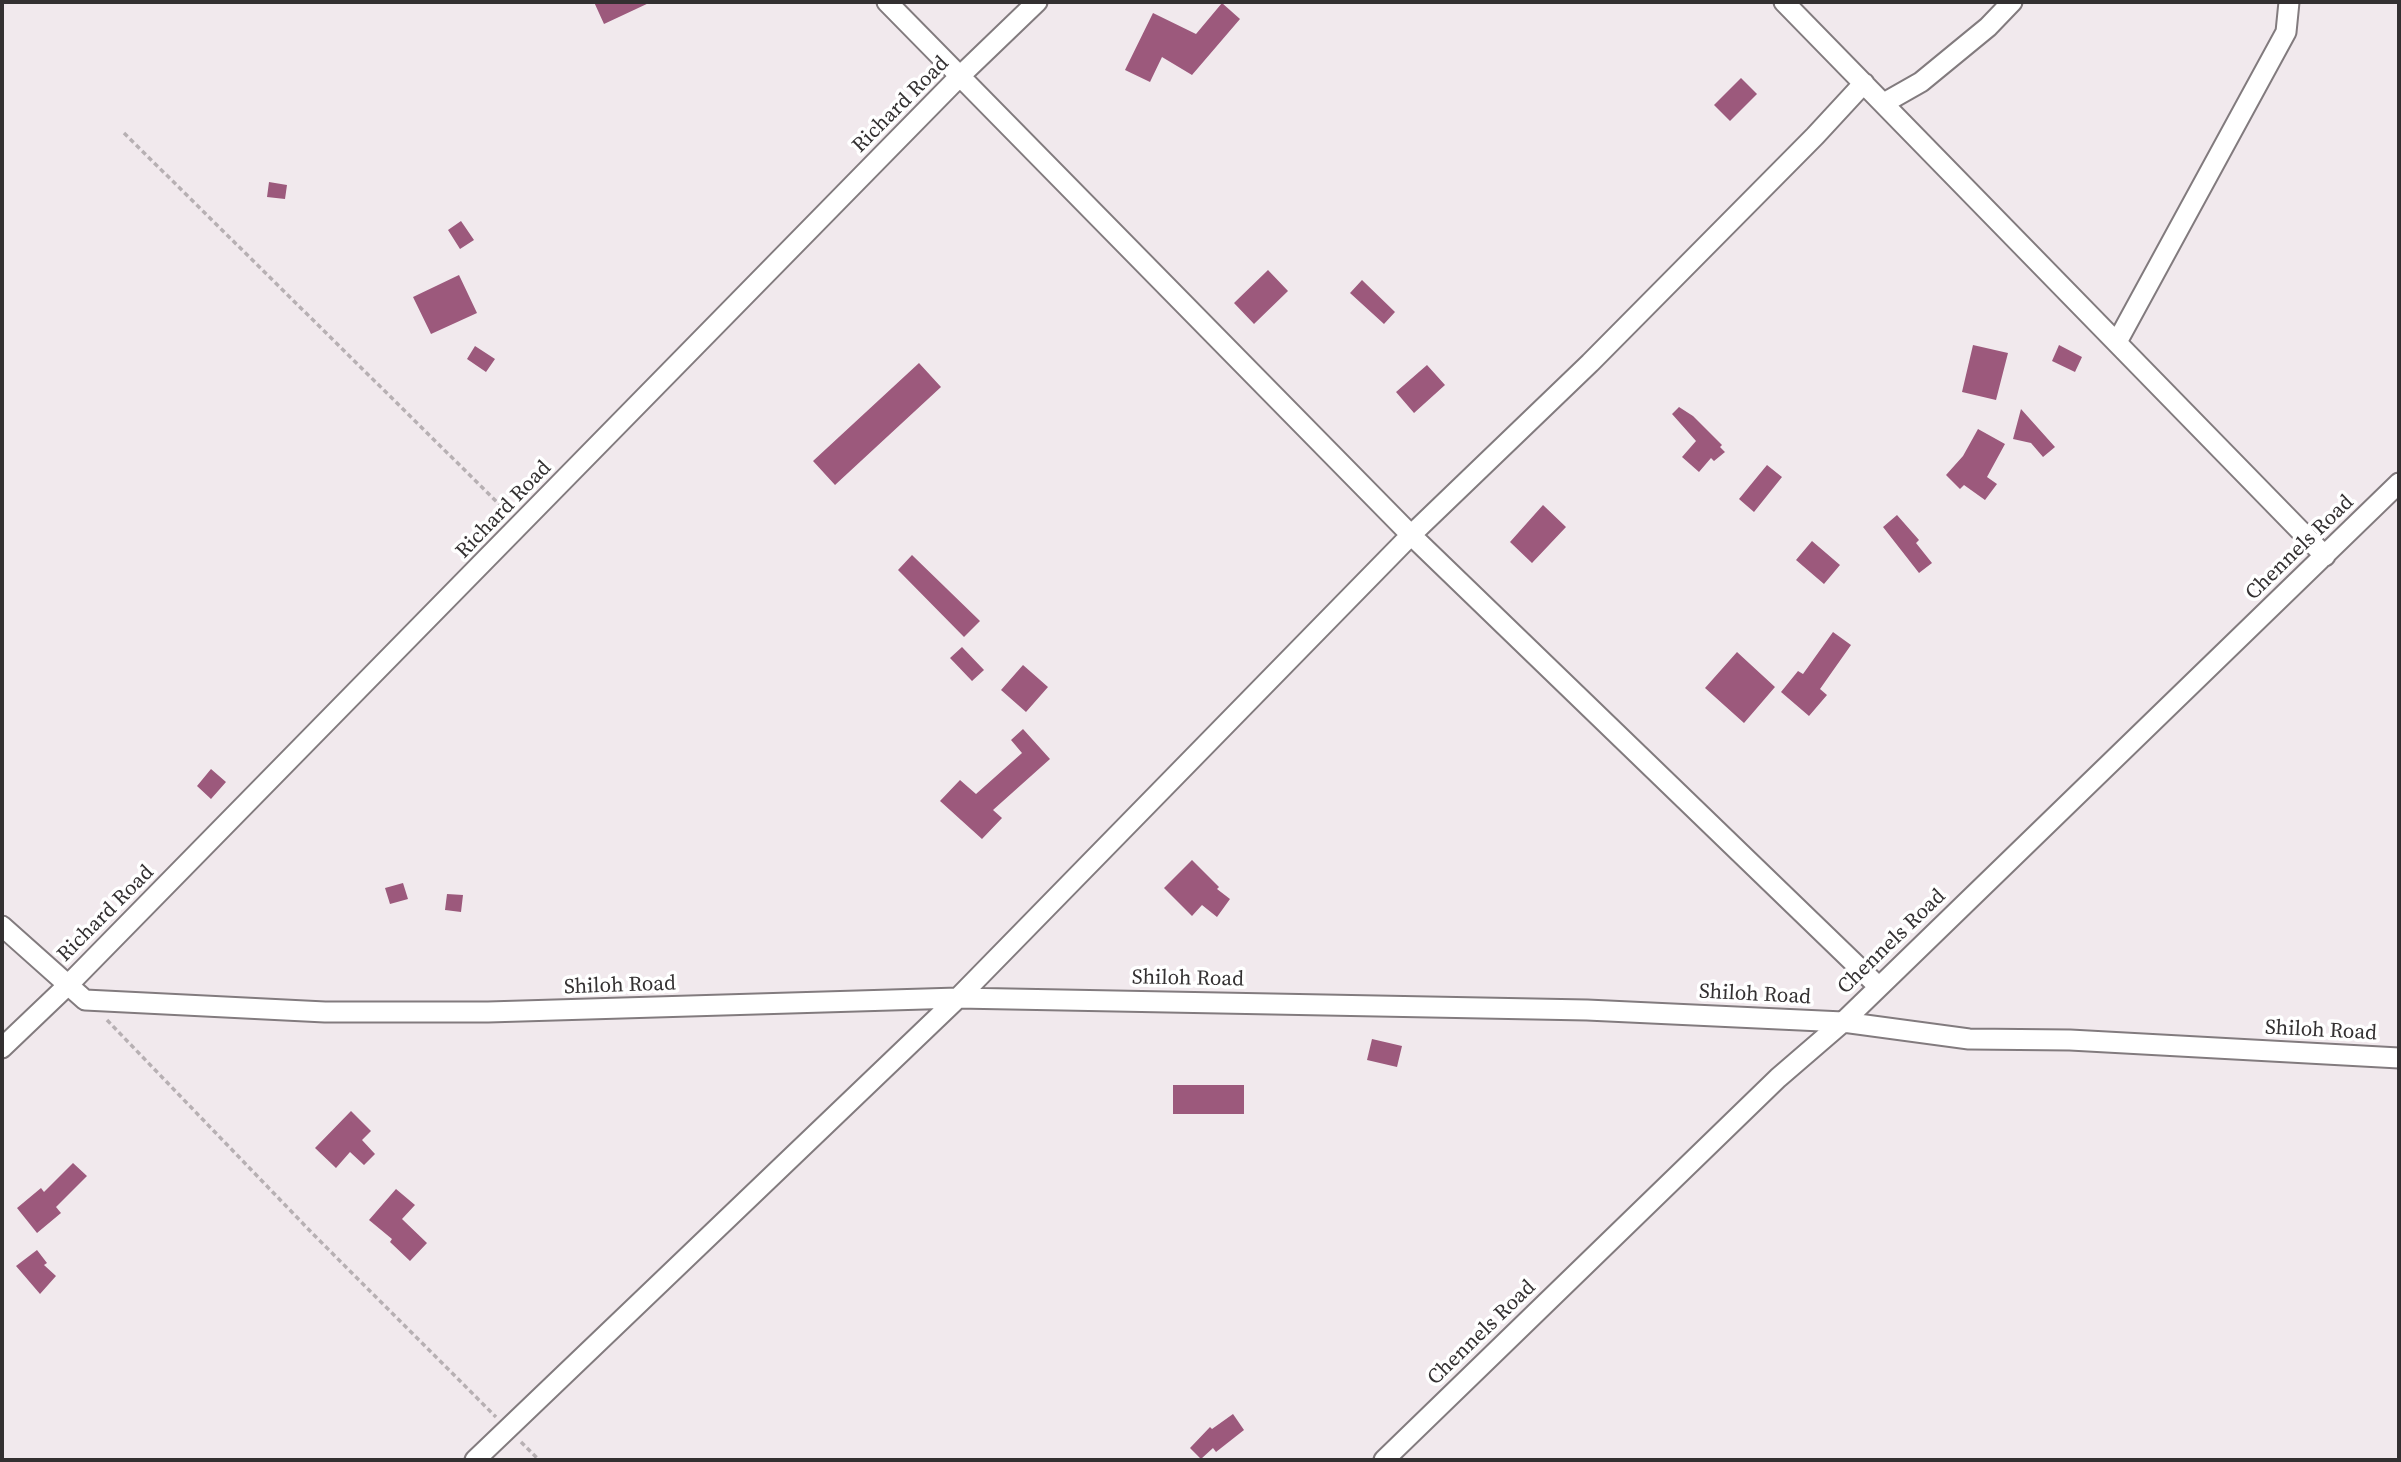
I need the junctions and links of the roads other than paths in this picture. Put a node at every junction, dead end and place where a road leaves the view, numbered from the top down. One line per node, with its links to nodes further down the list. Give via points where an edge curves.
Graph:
1 (887, 2): 6 (street)
2 (1037, 2): 6 (street, Richard Road)
3 (1784, 2): 7 (street)
4 (2012, 2): 8 (street, via 1921,82)
5 (2289, 2): 9 (street, via 2286,33)
6 (960, 76): 11 (street); 14 (street, Richard Road)
7 (1864, 83): 8 (street); 11 (street, via 1590,363)
8 (1884, 103): 9 (street)
9 (2117, 342): 12 (street)
10 (2399, 483): 12 (street, Chennels Road)
11 (1410, 535): 15 (street); 16 (street)
12 (2325, 556): 15 (street, Chennels Road)
13 (2, 926): 14 (street)
14 (68, 985): 16 (street, Shiloh Road, via 85,1000 324,1012 488,1012); 18 (street, Richard Road)
15 (1878, 987): 17 (street, Chennels Road)
16 (958, 998): 17 (street, Shiloh Road, via 1587,1010); 20 (street)
17 (1843, 1023): 19 (street, Shiloh Road, via 1969,1039); 21 (street, Chennels Road, via 1778,1078)
18 (2, 1048)
19 (2399, 1058)
20 (475, 1460)
21 (1384, 1460)

